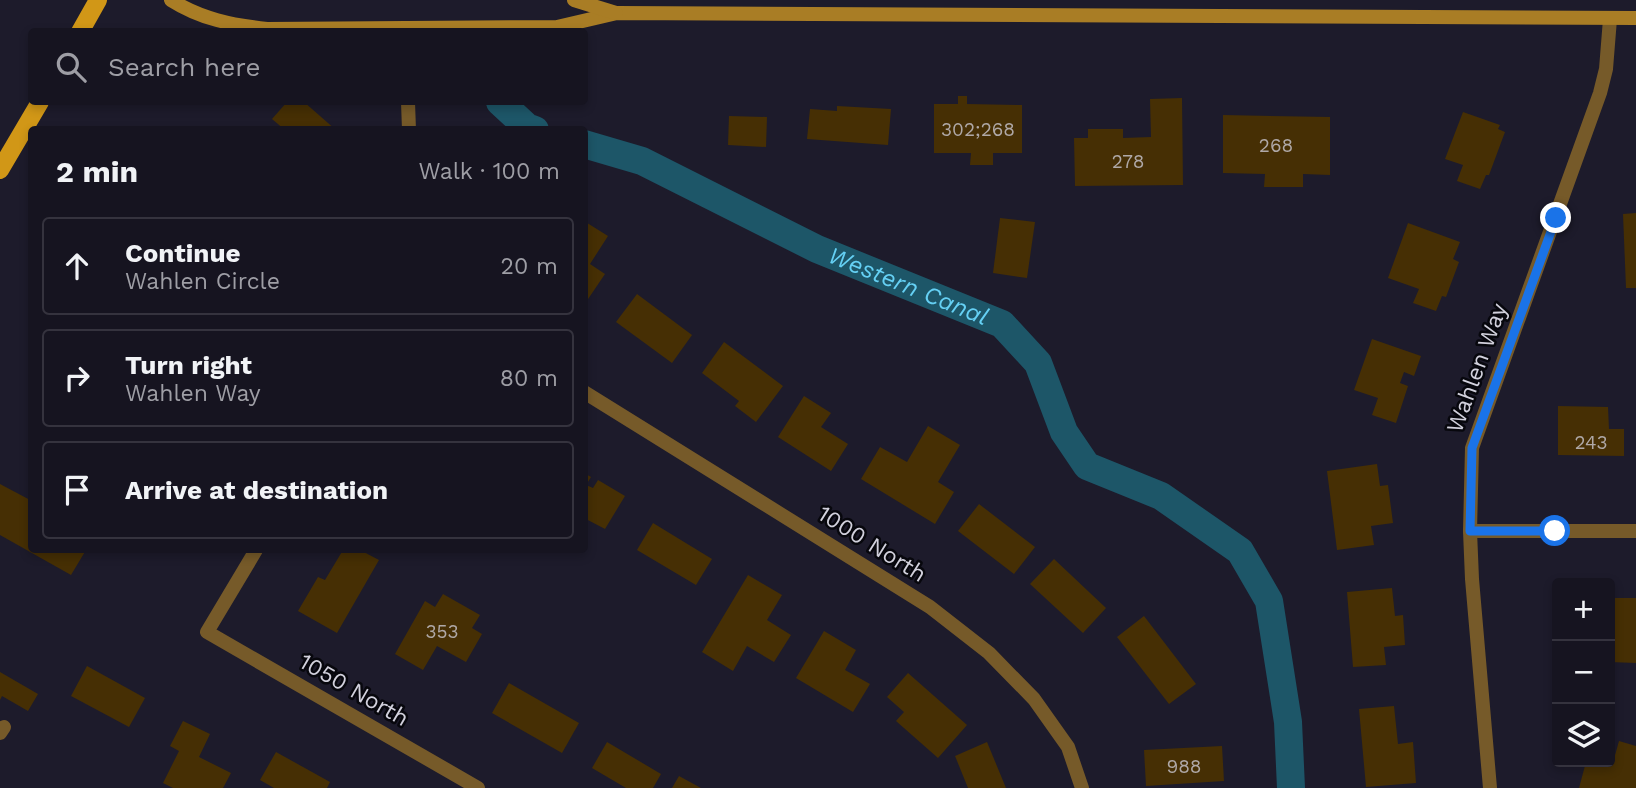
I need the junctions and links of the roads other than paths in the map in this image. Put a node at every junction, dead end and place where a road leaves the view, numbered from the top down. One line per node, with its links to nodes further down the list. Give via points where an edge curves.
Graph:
1 (98, 0): 7 (main road)
2 (171, 0): 8 (main road, via 225,24)
3 (574, 0): 4 (main road)
4 (617, 13): 6 (main road); 9 (main road, via 556,27)
5 (1636, 18): 6 (main road)
6 (1610, 19): 15 (street, Wahlen Way, via 1600,93 1472,448)
7 (82, 28)
8 (253, 28)
9 (506, 28)
10 (38, 105): 13 (main road)
11 (408, 105): 12 (street)
12 (409, 126)
13 (0, 170)
14 (588, 394): 19 (street, 1000 North, via 930,607 989,653 1034,699 1068,747)
15 (1470, 531): 16 (street); 20 (street, Wahlen Way)
16 (1636, 531)
17 (254, 553): 18 (street, 1050 North, via 207,632)
18 (478, 788)
19 (1082, 788)
20 (1490, 788)

